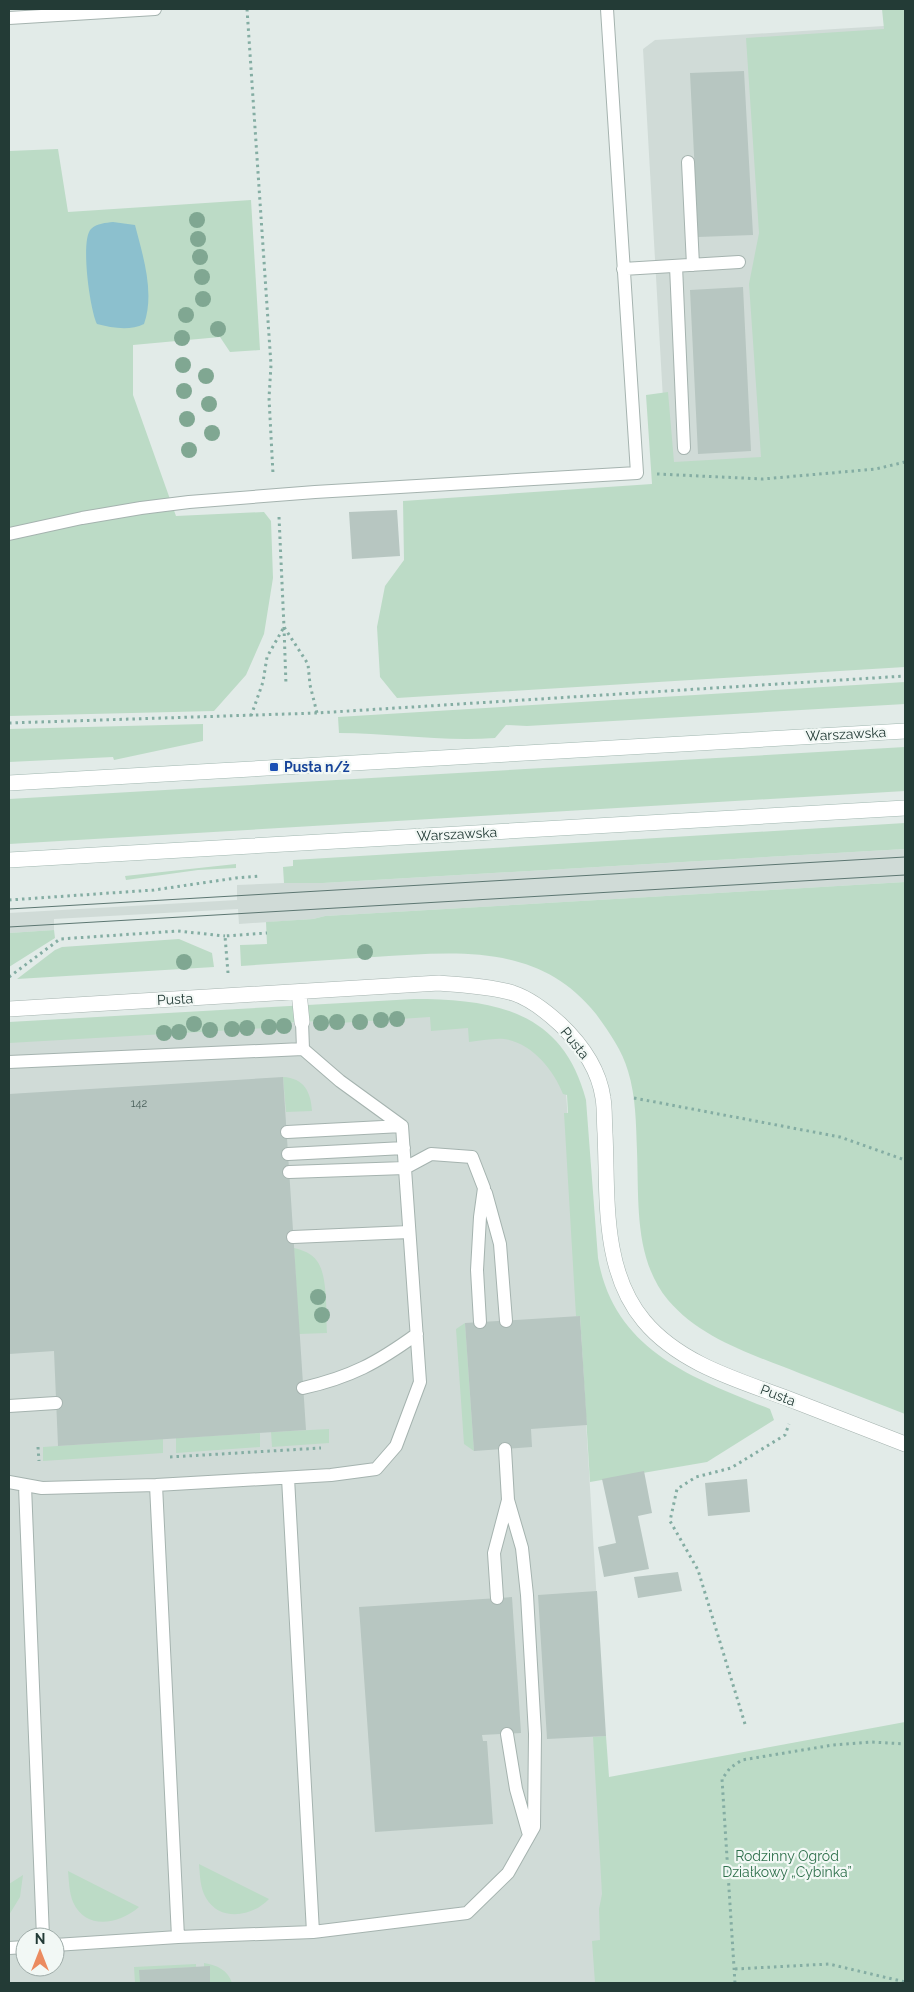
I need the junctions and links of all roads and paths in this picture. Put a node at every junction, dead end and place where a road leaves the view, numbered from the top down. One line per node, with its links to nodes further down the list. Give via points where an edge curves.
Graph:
1 (155, 9): 4 (lane)
2 (248, 9): 13 (path, via 272,365 269,398 273,479)
3 (608, 9): 9 (lane)
4 (9, 18)
5 (688, 162): 7 (lane)
6 (740, 262): 7 (lane)
7 (693, 265): 8 (lane)
8 (676, 266): 9 (lane); 10 (lane)
9 (623, 269): 12 (lane)
10 (684, 448)
11 (905, 462): 12 (path, via 876,469 763,479)
12 (636, 473): 13 (lane)
13 (278, 495): 14 (lane, via 141,508); 15 (path)
14 (9, 534)
15 (284, 627): 17 (path); 18 (path, via 308,664); 19 (path, via 268,657 264,682)
16 (905, 676): 18 (path)
17 (286, 685)
18 (317, 713): 19 (path)
19 (251, 716): 20 (path)
20 (9, 723)
21 (905, 730): 22 (main road, Warszawska)
22 (9, 783)
23 (905, 808): 24 (main road, Warszawska)
24 (9, 860)
25 (261, 876): 26 (path, via 154,890)
26 (9, 900)
27 (267, 934): 28 (path)
28 (225, 936): 29 (path); 30 (path, via 178,931 60,940)
29 (228, 973)
30 (9, 977)
31 (299, 992): 32 (main road, Pusta); 33 (main road); 52 (main road, Pusta, via 438,983 478,986 514,994 546,1011 572,1035 591,1063 603,1097 614,1262 630,1303 661,1339 702,1366)
32 (9, 1009)
33 (302, 1022): 34 (lane)
34 (303, 1049): 35 (lane); 37 (lane, via 340,1081)
35 (9, 1062)
36 (634, 1098): 41 (path, via 840,1138)
37 (402, 1126): 38 (lane); 39 (lane)
38 (287, 1132)
39 (404, 1148): 40 (lane); 42 (lane)
40 (288, 1154)
41 (905, 1160)
42 (405, 1168): 43 (lane); 44 (lane, via 431,1154 472,1158); 45 (lane)
43 (289, 1172)
44 (484, 1188): 47 (lane, via 500,1244); 48 (lane, via 477,1270)
45 (409, 1232): 46 (lane); 49 (lane)
46 (293, 1237)
47 (506, 1321)
48 (480, 1322)
49 (417, 1334): 50 (lane, via 366,1367); 60 (lane, via 420,1382 396,1446 386,1458 376,1469)
50 (303, 1388)
51 (56, 1403): 53 (lane)
52 (798, 1403): 54 (main road, Pusta); 66 (path, via 785,1435 731,1468 696,1477 677,1489 670,1521 698,1570)
53 (9, 1406)
54 (905, 1444)
55 (38, 1447): 59 (path)
56 (320, 1448): 58 (path)
57 (505, 1449): 64 (lane)
58 (170, 1457)
59 (39, 1461)
60 (288, 1478): 62 (lane); 71 (lane)
61 (9, 1482): 63 (lane)
62 (156, 1485): 63 (lane); 72 (lane)
63 (25, 1486): 70 (lane)
64 (508, 1500): 65 (lane, via 494,1553); 69 (lane, via 522,1548 527,1595 535,1734 534,1827)
65 (497, 1598)
66 (745, 1724)
67 (506, 1734): 69 (lane, via 516,1790)
68 (905, 1744): 74 (path, via 833,1745 742,1760 730,1768 722,1780)
69 (529, 1835): 71 (lane, via 508,1873 467,1913)
70 (43, 1927)
71 (312, 1932): 72 (lane)
72 (178, 1937): 73 (lane)
73 (65, 1944)
74 (735, 1969): 75 (path, via 829,1964); 76 (path)
75 (905, 1982)
76 (735, 1983)

